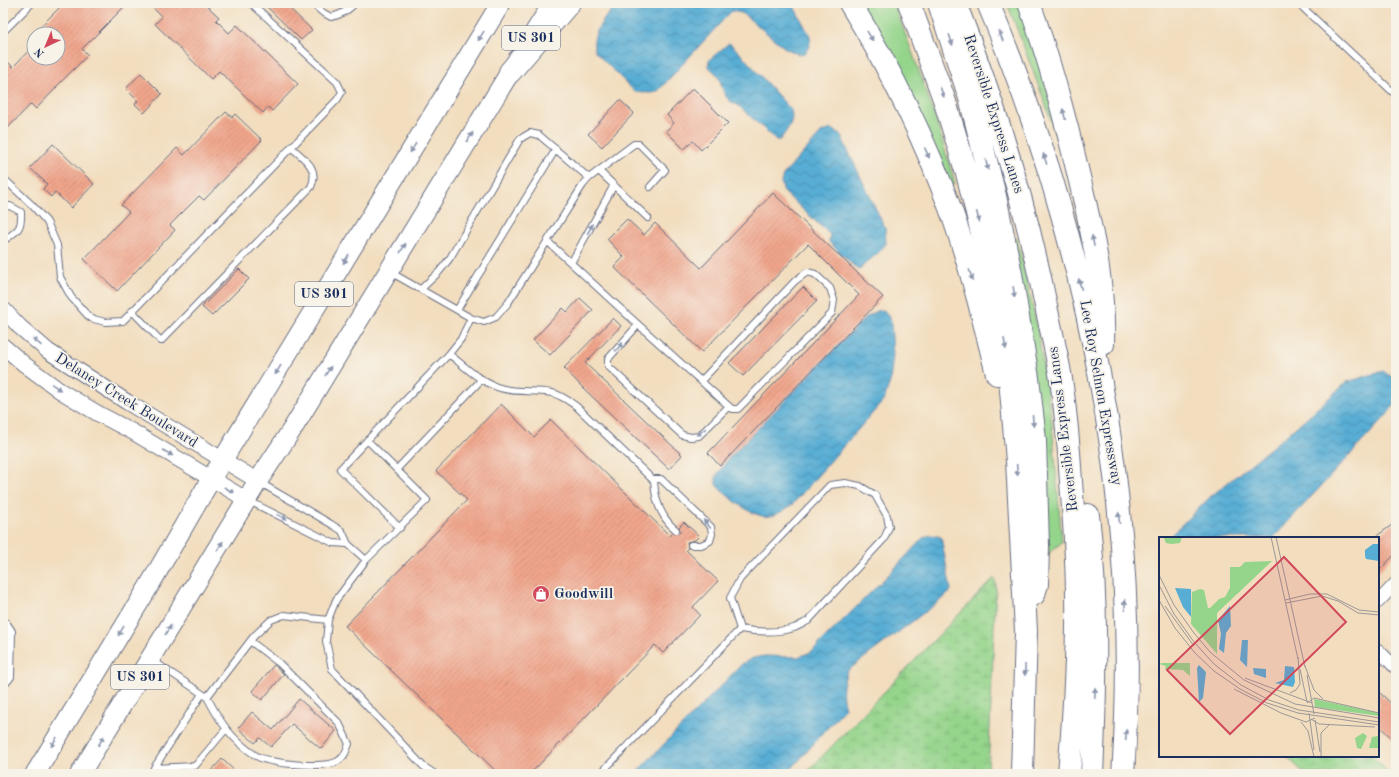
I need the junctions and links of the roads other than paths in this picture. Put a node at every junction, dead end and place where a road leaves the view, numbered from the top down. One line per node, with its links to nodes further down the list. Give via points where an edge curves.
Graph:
1 (32, 3): 15 (lane)
2 (251, 3): 18 (lane, via 337,82 342,92 338,100)
3 (312, 3): 4 (lane, via 331,17 340,16)
4 (355, 3)
5 (501, 3): 47 (main road, US 301, one-way to 47)
6 (553, 3): 16 (main road, US 301)
7 (569, 3): 16 (highway)
8 (850, 3): 45 (highway, one-way to 45, via 906,106 953,216 980,303)
9 (909, 3): 45 (highway, one-way to 45, via 957,138 978,215 1009,367)
10 (939, 3): 59 (highway, one-way to 59, via 970,98 995,196 1028,378 1035,440 1038,546)
11 (954, 3): 53 (highway, Reversible Express Lanes, via 988,93 1022,202 1039,268 1061,378 1069,458)
12 (988, 3): 41 (highway, Lee Roy Selmon Expressway, one-way to 12, via 1062,215 1024,95)
13 (1029, 3): 41 (highway, one-way to 13, via 1103,313 1093,242 1062,107)
14 (1298, 3): 17 (lane)
15 (3, 32)
16 (510, 72): 32 (main road, US 301, one-way to 16)
17 (1396, 95)
18 (291, 147): 36 (lane); 36 (lane, via 313,167 314,178 311,187 184,319 162,341)
19 (556, 149): 22 (lane); 33 (lane, via 539,134 530,133 520,139 450,258 440,272); 35 (lane)
20 (599, 171): 22 (lane); 23 (lane); 24 (lane, via 634,144 639,144 665,170)
21 (3, 178): 25 (lane)
22 (589, 178): 30 (lane)
23 (614, 185): 28 (lane); 31 (lane, one-way to 23)
24 (650, 187)
25 (32, 204): 27 (lane); 36 (lane, via 47,222 57,245 60,277 71,297 90,318 105,322 123,320)
26 (3, 207): 27 (lane, via 10,206)
27 (21, 212): 29 (lane, via 22,223 16,232)
28 (648, 218)
29 (3, 241)
30 (547, 241): 31 (lane); 37 (lane, via 508,303 496,317 484,322)
31 (571, 263): 38 (lane)
32 (389, 271): 33 (lane); 51 (main road, US 301, one-way to 32)
33 (421, 289): 35 (lane)
34 (3, 309): 47 (street, Delaney Creek Boulevard, one-way to 34, via 48,351)
35 (457, 310): 37 (lane)
36 (132, 311)
37 (471, 318): 40 (lane, via 461,339)
38 (638, 325): 43 (lane); 44 (lane, one-way to 38, via 699,436 682,435 608,366 608,359)
39 (3, 346): 49 (street, Delaney Creek Boulevard, one-way to 49, via 59,390)
40 (449, 354): 42 (lane); 46 (lane)
41 (1100, 377): 79 (highway, Lee Roy Selmon Expressway, one-way to 41, via 1127,712 1124,580 1117,492)
42 (482, 379): 48 (lane); 50 (lane, via 496,387 514,391 553,393 565,398)
43 (701, 381): 44 (lane); 44 (lane, via 795,281 807,272 816,274 830,288 834,300 832,313 738,410)
44 (729, 406)
45 (1014, 431): 59 (highway, one-way to 59)
46 (367, 440): 48 (lane); 54 (lane, via 340,469)
47 (223, 461): 49 (main road, US 301); 51 (street, Delaney Creek Boulevard)
48 (397, 469): 54 (lane, via 427,500)
49 (211, 479): 52 (street, Delaney Creek Boulevard, one-way to 52); 72 (main road, US 301, one-way to 72)
50 (652, 479): 55 (lane, via 660,510); 57 (lane, one-way to 50, via 701,545 710,541 711,527 661,479)
51 (258, 481): 52 (main road, US 301); 56 (lane, via 331,524 342,532)
52 (247, 500): 56 (lane, one-way to 56, via 333,543); 67 (main road, US 301, one-way to 52)
53 (1082, 524): 77 (highway, Reversible Express Lanes); 78 (highway, one-way to 53, via 1095,692 1093,569)
54 (400, 528): 58 (lane)
55 (676, 530)
56 (348, 544): 58 (lane)
57 (691, 544)
58 (366, 560): 62 (lane, via 336,600)
59 (1030, 570): 76 (highway, one-way to 76, via 1025,623)
60 (1396, 583): 61 (street)
61 (1379, 601)
62 (328, 620): 65 (lane, via 284,615 271,620); 74 (lane, via 326,642 332,669 423,766)
63 (3, 623): 69 (street, via 9,632 8,676)
64 (740, 629): 64 (lane, via 777,630 793,628 808,621 884,539 889,527 888,516 875,495 860,486 845,483 830,485 740,579 730,598); 75 (lane)
65 (250, 641): 70 (lane); 71 (lane, via 279,663 339,723 349,744 344,757 337,763 309,766 274,762 256,757)
66 (1379, 651): 68 (street)
67 (151, 659): 70 (lane); 73 (main road, US 301, one-way to 67)
68 (1396, 668)
69 (3, 682)
70 (204, 696): 71 (lane); 71 (lane, via 154,768 195,766)
71 (226, 729)
72 (35, 774)
73 (80, 774)
74 (435, 774)
75 (600, 774)
76 (1022, 774)
77 (1069, 774)
78 (1092, 774)
79 (1123, 774)

